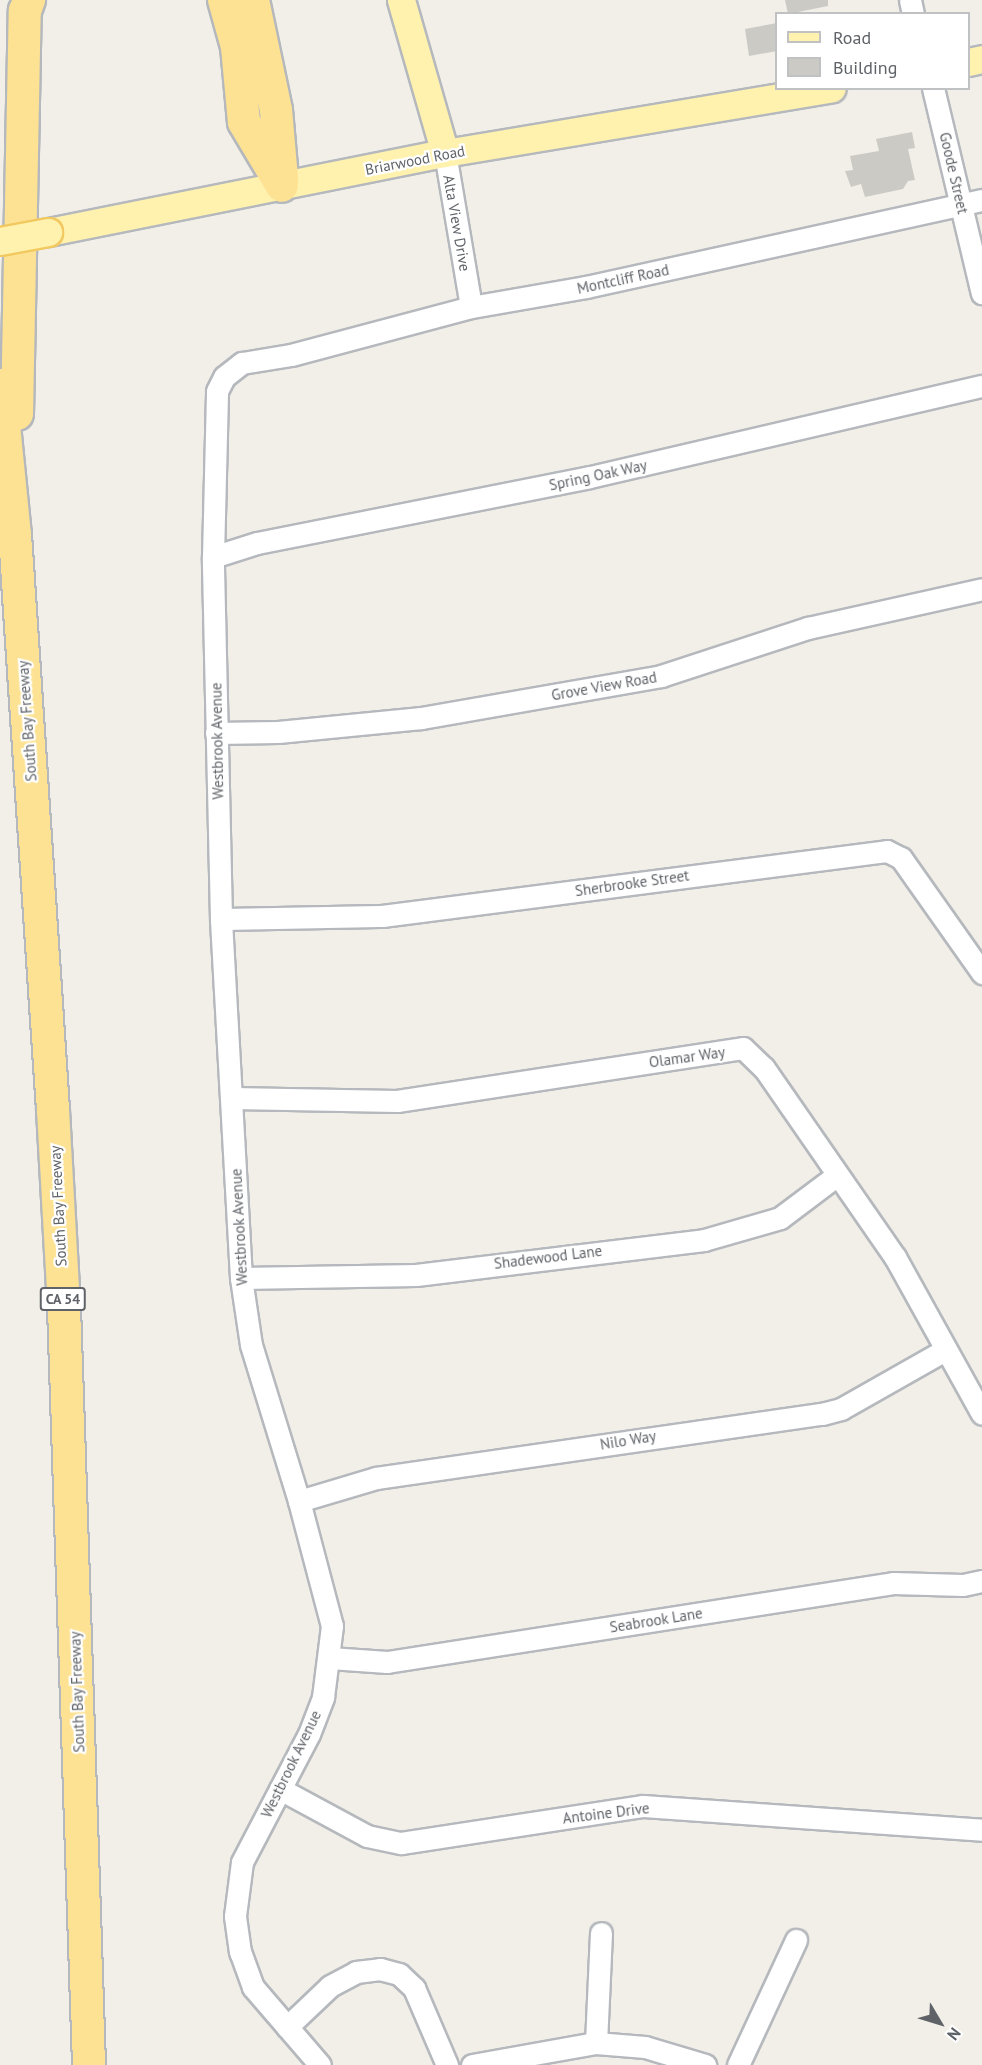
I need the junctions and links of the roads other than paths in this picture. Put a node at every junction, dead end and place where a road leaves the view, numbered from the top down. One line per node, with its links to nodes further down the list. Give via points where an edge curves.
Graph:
1 (29, 0): 17 (highway, via 25,11)
2 (224, 0): 8 (highway, via 237,47 244,122)
3 (253, 0): 8 (highway, via 276,110)
4 (401, 0): 7 (main road, Alta View Drive)
5 (819, 90): 7 (main road, Briarwood Road)
6 (933, 90): 10 (street, Goode Street)
7 (445, 153): 8 (main road, Briarwood Road); 13 (street, Alta View Drive)
8 (282, 186): 11 (main road, Briarwood Road, bridge)
9 (982, 200): 10 (street, Montcliff Road)
10 (962, 205): 12 (street, Goode Street); 13 (street, Montcliff Road, via 586,287)
11 (0, 241)
12 (982, 293)
13 (471, 307): 14 (street, Montcliff Road)
14 (266, 361): 18 (street, Westbrook Avenue, via 242,363 224,376 217,392)
15 (0, 385): 17 (highway, South Bay Freeway / CA 54)
16 (982, 386): 18 (street, Spring Oak Way, via 590,477 257,543)
17 (15, 535): 37 (highway, South Bay Freeway / CA 54, via 64,1307)
18 (213, 557): 20 (street, Westbrook Avenue)
19 (982, 589): 20 (street, Grove View Road, via 808,628 661,676 421,718 278,732)
20 (216, 733): 21 (street, Westbrook Avenue)
21 (221, 919): 22 (street, Sherbrooke Street, via 382,916 887,851 901,858); 23 (street, Westbrook Avenue)
22 (982, 973)
23 (232, 1098): 24 (street, Olamar Way, via 397,1101 743,1048 764,1068); 25 (street, Westbrook Avenue)
24 (837, 1175): 25 (street, Shadewood Lane, via 780,1218 712,1238 416,1275); 26 (street, Olamar Way, via 895,1257)
25 (242, 1278): 28 (street, Westbrook Avenue, via 251,1345)
26 (945, 1350): 27 (street, Olamar Way); 28 (street, Nilo Way, via 841,1409 812,1416 741,1423 376,1478)
27 (982, 1414)
28 (299, 1502): 30 (street, Westbrook Avenue, via 332,1626)
29 (982, 1581): 30 (street, Seabrook Lane, via 963,1585 894,1583 387,1662)
30 (330, 1658): 31 (street, Westbrook Avenue, via 318,1712)
31 (280, 1789): 32 (street, Antoine Drive, via 367,1836 401,1843 643,1806); 35 (street, Westbrook Avenue, via 242,1862 235,1916 240,1952 253,1987)
32 (982, 1830)
33 (601, 1933): 36 (street)
34 (795, 1940): 42 (street)
35 (287, 2027): 38 (street, Westbrook Avenue); 39 (street, via 330,1986 356,1972 380,1969 399,1974 414,1988)
36 (596, 2043): 40 (street); 41 (street, via 645,2047)
37 (88, 2065)
38 (320, 2065)
39 (447, 2065)
40 (472, 2065)
41 (705, 2065)
42 (738, 2065)

